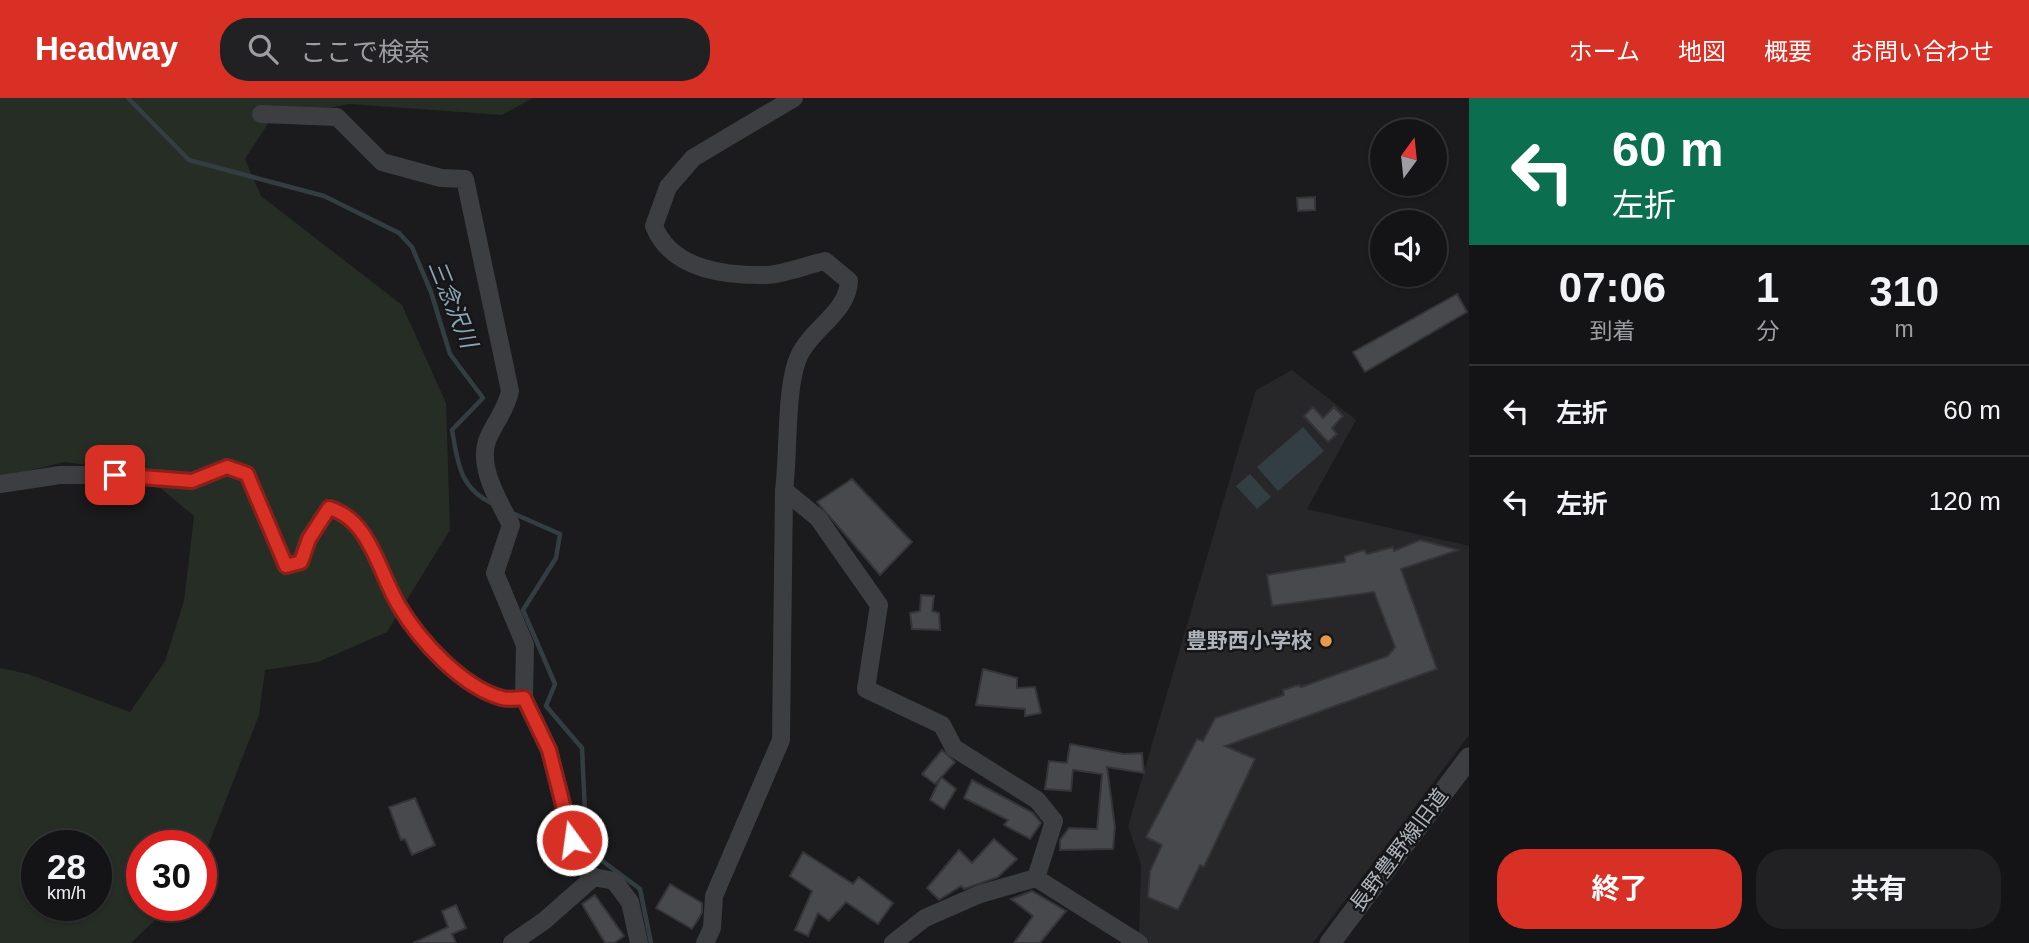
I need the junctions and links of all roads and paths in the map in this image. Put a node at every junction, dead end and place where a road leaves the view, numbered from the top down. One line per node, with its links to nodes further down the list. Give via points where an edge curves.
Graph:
1 (794, 98): 4 (street, via 693,158 668,187 654,226 673,253 710,271 768,275 825,261 849,281 843,301 798,356)
2 (261, 114): 5 (street, via 337,117 382,162 441,178 466,179 510,391 485,457 510,525 495,573 525,645)
3 (0, 484): 5 (street, via 60,475 192,481 227,467 247,474 286,566 301,562 329,508 339,510 361,531 400,607 447,662 470,682 503,698)
4 (784, 490): 8 (street, via 818,518 879,604 866,689 942,725 954,748 1037,800 1054,821); 11 (street, via 781,740 714,896 712,928)
5 (524, 698): 7 (street, via 549,750 572,840 584,868)
6 (1469, 758): 14 (street, 長野豊野線旧道)
7 (594, 877): 9 (street); 10 (street, via 614,881 631,902)
8 (1036, 878): 12 (street, via 980,894 925,918); 13 (street)
9 (512, 943)
10 (639, 943)
11 (705, 943)
12 (893, 943)
13 (1139, 943)
14 (1329, 943)

